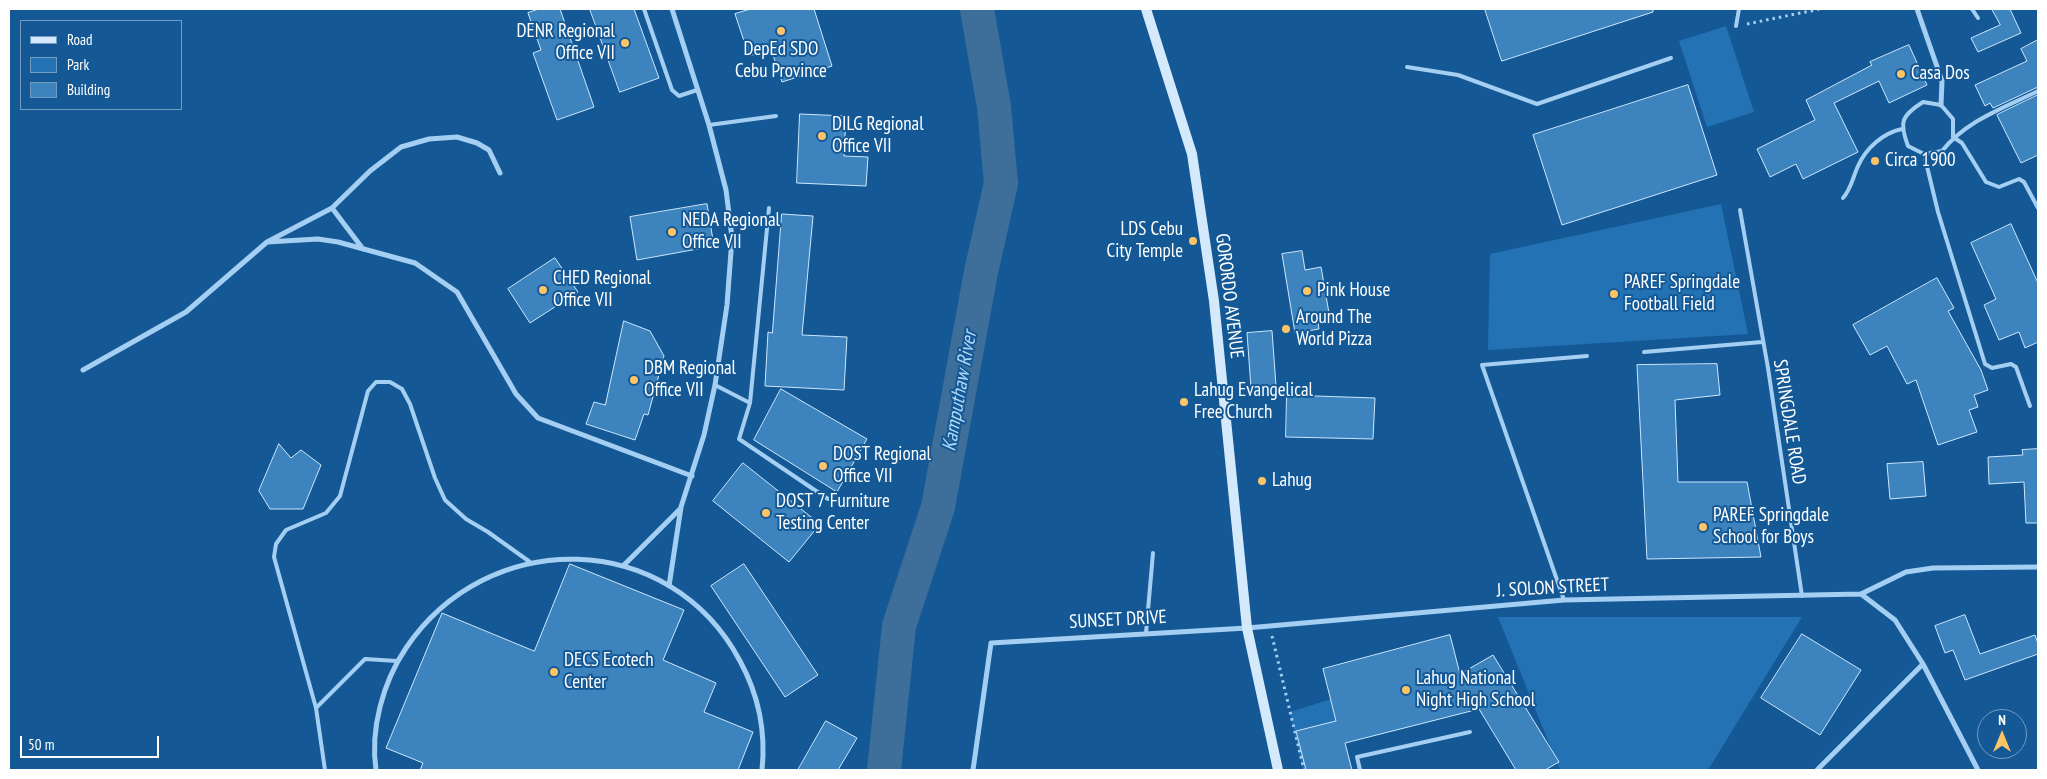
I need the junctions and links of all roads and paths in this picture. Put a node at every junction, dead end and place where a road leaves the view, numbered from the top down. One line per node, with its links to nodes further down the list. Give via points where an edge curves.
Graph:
1 (644, 9): 12 (lane, via 672,90 679,96)
2 (672, 9): 12 (street)
3 (1146, 9): 47 (main road, GORORDO AVENUE, via 1192,154 1214,301)
4 (1739, 9): 9 (lane)
5 (1820, 9): 9 (path)
6 (1917, 9): 14 (street, via 1942,80)
7 (1972, 9): 8 (lane)
8 (1978, 18)
9 (1736, 26)
10 (1671, 58): 11 (lane, via 1537,104 1458,75)
11 (1407, 67)
12 (697, 90): 16 (street)
13 (2038, 91): 18 (lane, via 1971,123)
14 (1941, 105): 17 (lane, via 1923,102 1908,112); 18 (lane, via 1953,119)
15 (776, 116): 16 (lane)
16 (709, 125): 32 (street, via 726,190 732,238 727,305)
17 (1902, 129): 19 (lane, via 1908,146); 21 (lane, via 1890,131 1869,149)
18 (1953, 137): 19 (lane, via 1942,151); 24 (lane, via 1962,143 1986,182 1999,186 2019,178)
19 (1924, 154): 34 (lane, via 1938,212 1985,364 1992,368 2011,364 2016,367)
20 (500, 173): 22 (street, via 489,150 477,143 457,137 429,139 400,147)
21 (1843, 198)
22 (332, 208): 26 (street); 27 (street)
23 (769, 208): 33 (lane)
24 (2038, 208)
25 (1740, 210): 28 (lane, SPRINGDALE ROAD)
26 (267, 242): 27 (street, via 318,239); 31 (street, via 186,312)
27 (364, 249): 35 (street, via 415,263 457,292 516,394 538,418)
28 (1762, 342): 29 (lane); 44 (lane, SPRINGDALE ROAD)
29 (1644, 352)
30 (1587, 356): 45 (lane, via 1482,365)
31 (82, 370)
32 (715, 385): 33 (lane); 35 (street)
33 (750, 402): 36 (lane, via 739,439)
34 (2030, 406)
35 (692, 476): 37 (street)
36 (828, 499)
37 (681, 507): 40 (street); 42 (street)
38 (1153, 552): 48 (lane)
39 (530, 562): 40 (street, via 577,559); 49 (street, via 486,577 446,602 414,635); 51 (lane, via 466,519 445,500 402,389 390,382 376,382 368,391 340,496 326,513 286,530 276,544 274,557)
40 (623, 566): 42 (street)
41 (2038, 567): 43 (street, J. SOLON STREET, via 1933,568 1906,572)
42 (669, 586): 55 (street, via 716,626 746,671 760,716)
43 (1861, 594): 44 (street, J. SOLON STREET); 50 (street, via 1895,620)
44 (1802, 596): 45 (street, J. SOLON STREET)
45 (1564, 600): 46 (street, J. SOLON STREET)
46 (1270, 626): 47 (street, J. SOLON STREET); 58 (path)
47 (1247, 628): 48 (street, SUNSET DRIVE); 57 (main road, GORORDO AVENUE)
48 (1146, 633): 56 (street, SUNSET DRIVE, via 991,642)
49 (397, 661): 51 (lane, via 365,659); 54 (street, via 382,697 377,720)
50 (1923, 664): 60 (street); 61 (street)
51 (316, 708): 53 (lane)
52 (1470, 732): 59 (lane, via 1357,757)
53 (325, 770)
54 (376, 770)
55 (762, 770)
56 (973, 770)
57 (1278, 770)
58 (1304, 770)
59 (1360, 770)
60 (1817, 770)
61 (1978, 770)

